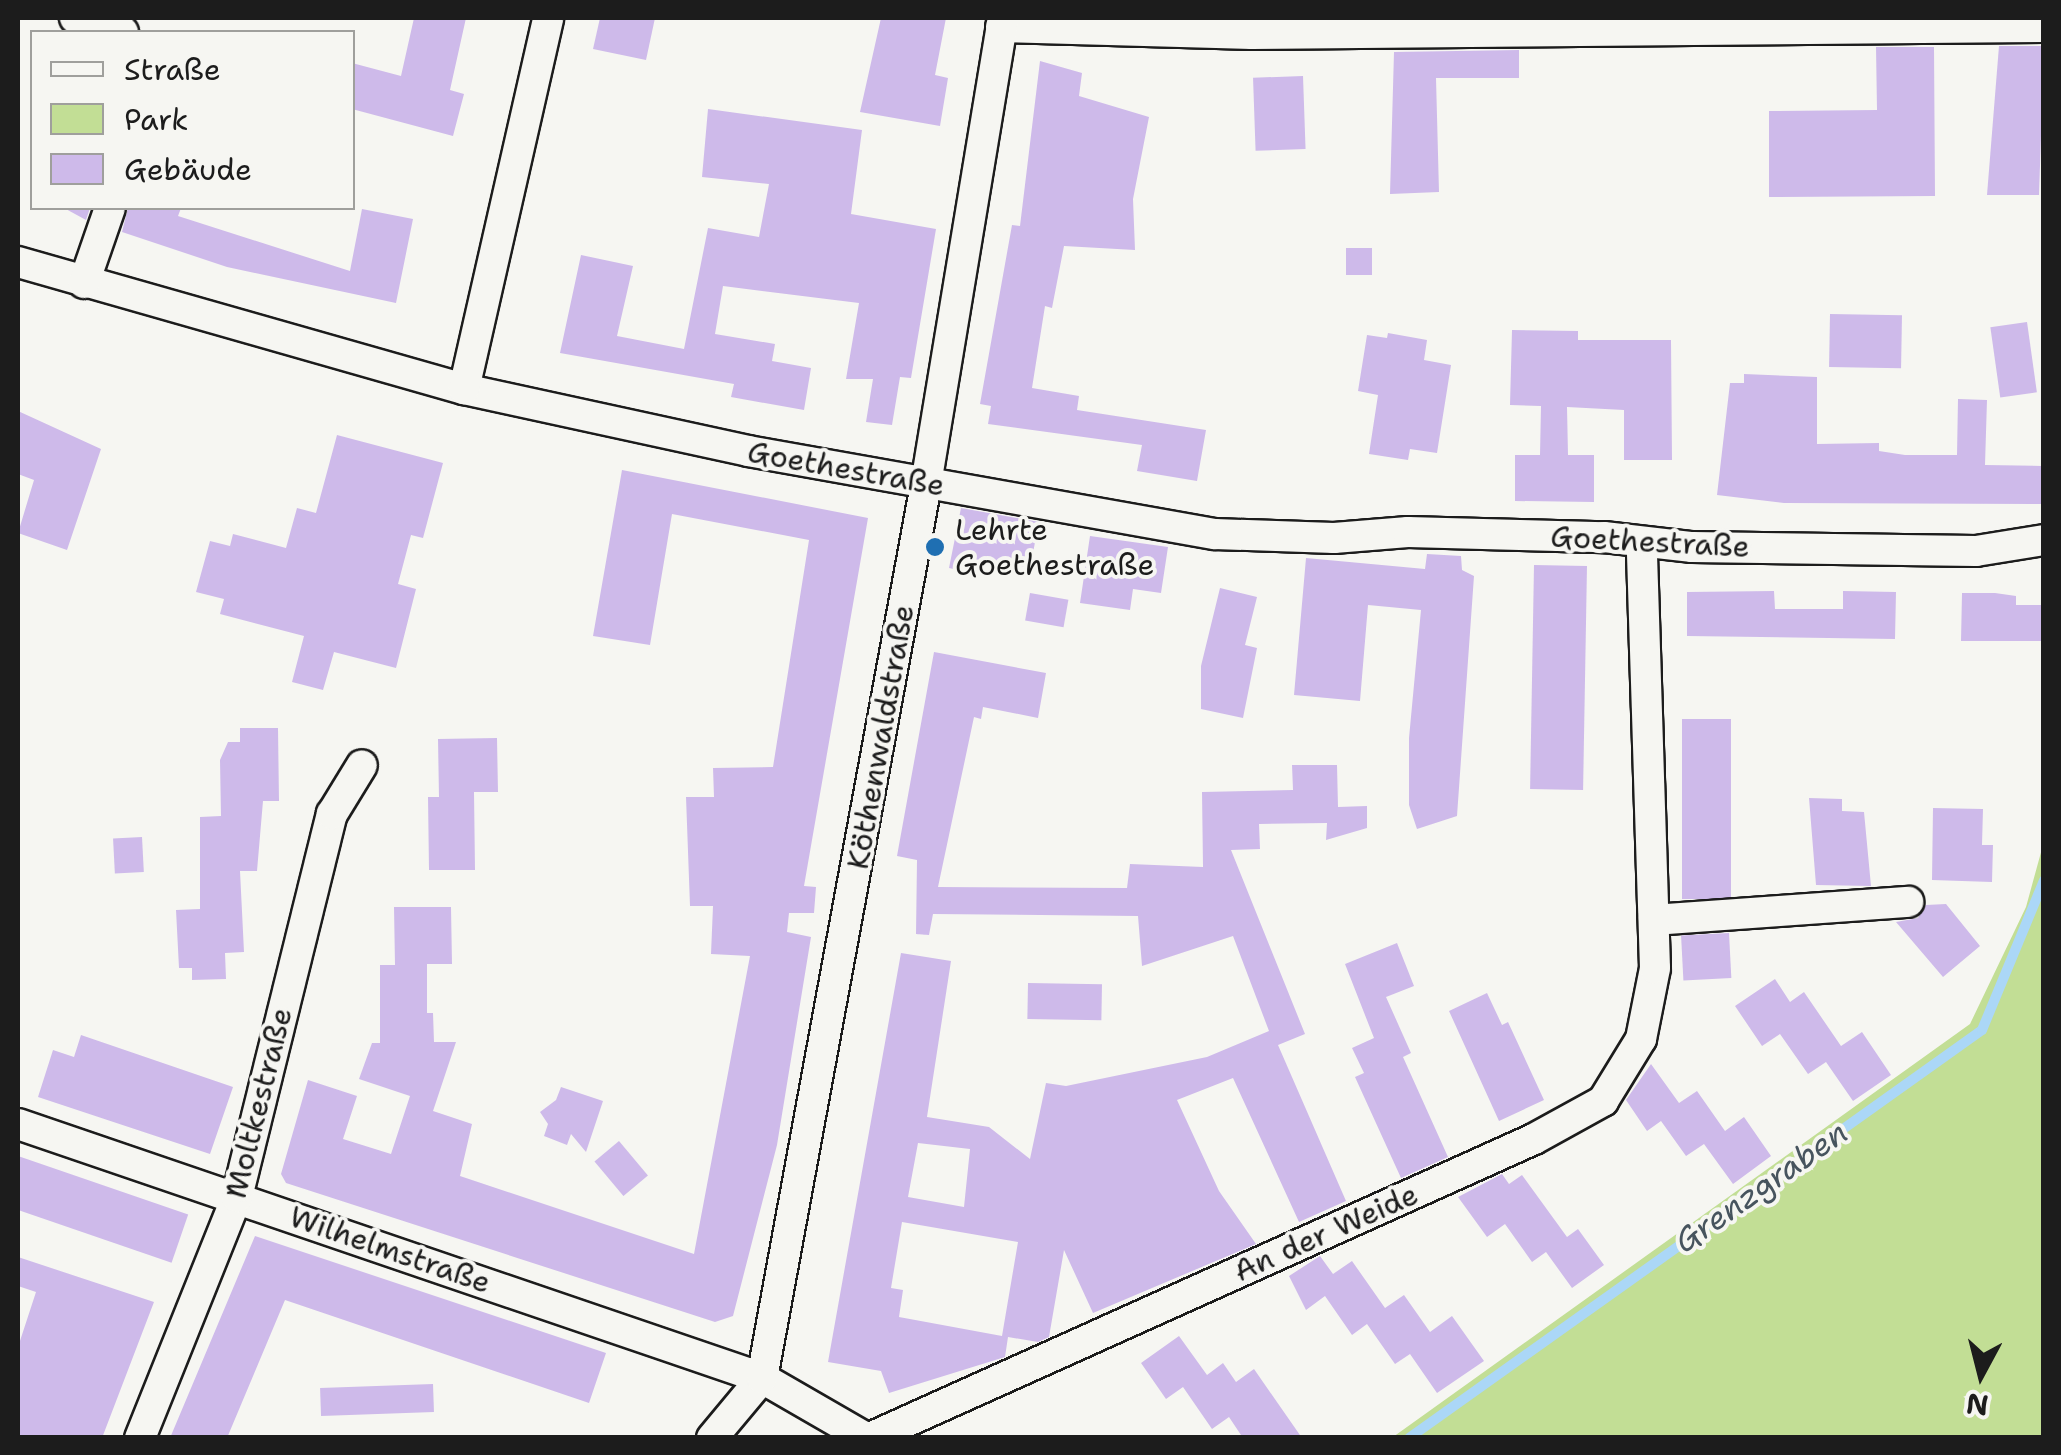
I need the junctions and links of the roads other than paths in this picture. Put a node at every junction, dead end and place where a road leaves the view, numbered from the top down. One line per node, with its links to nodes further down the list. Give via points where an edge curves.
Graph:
1 (74, 18): 5 (street)
2 (548, 18): 9 (street)
3 (1002, 22): 4 (street, via 1271,34); 10 (street, Köthenwaldstraße)
4 (2044, 27)
5 (115, 30)
6 (109, 210): 8 (street)
7 (18, 262): 8 (street, Goethestraße)
8 (84, 283): 9 (street, Goethestraße)
9 (464, 389): 10 (street, Goethestraße)
10 (926, 484): 12 (street, Goethestraße, via 1215,534 1428,532); 18 (street, Köthenwaldstraße)
11 (2044, 540): 12 (street, Goethestraße, via 1976,550)
12 (1642, 543): 15 (street, An der Weide)
13 (362, 764): 17 (street, Moltkestraße, via 332,814)
14 (1908, 902): 15 (street)
15 (1654, 920): 21 (street, An der Weide, via 1655,968 1641,1039 1603,1101 1534,1140)
16 (18, 1124): 17 (street, Wilhelmstraße)
17 (238, 1198): 18 (street, Wilhelmstraße); 19 (street, Moltkestraße)
18 (762, 1378): 20 (street, Köthenwaldstraße); 21 (street, Wilhelmstraße)
19 (140, 1438)
20 (712, 1438)
21 (868, 1438)

